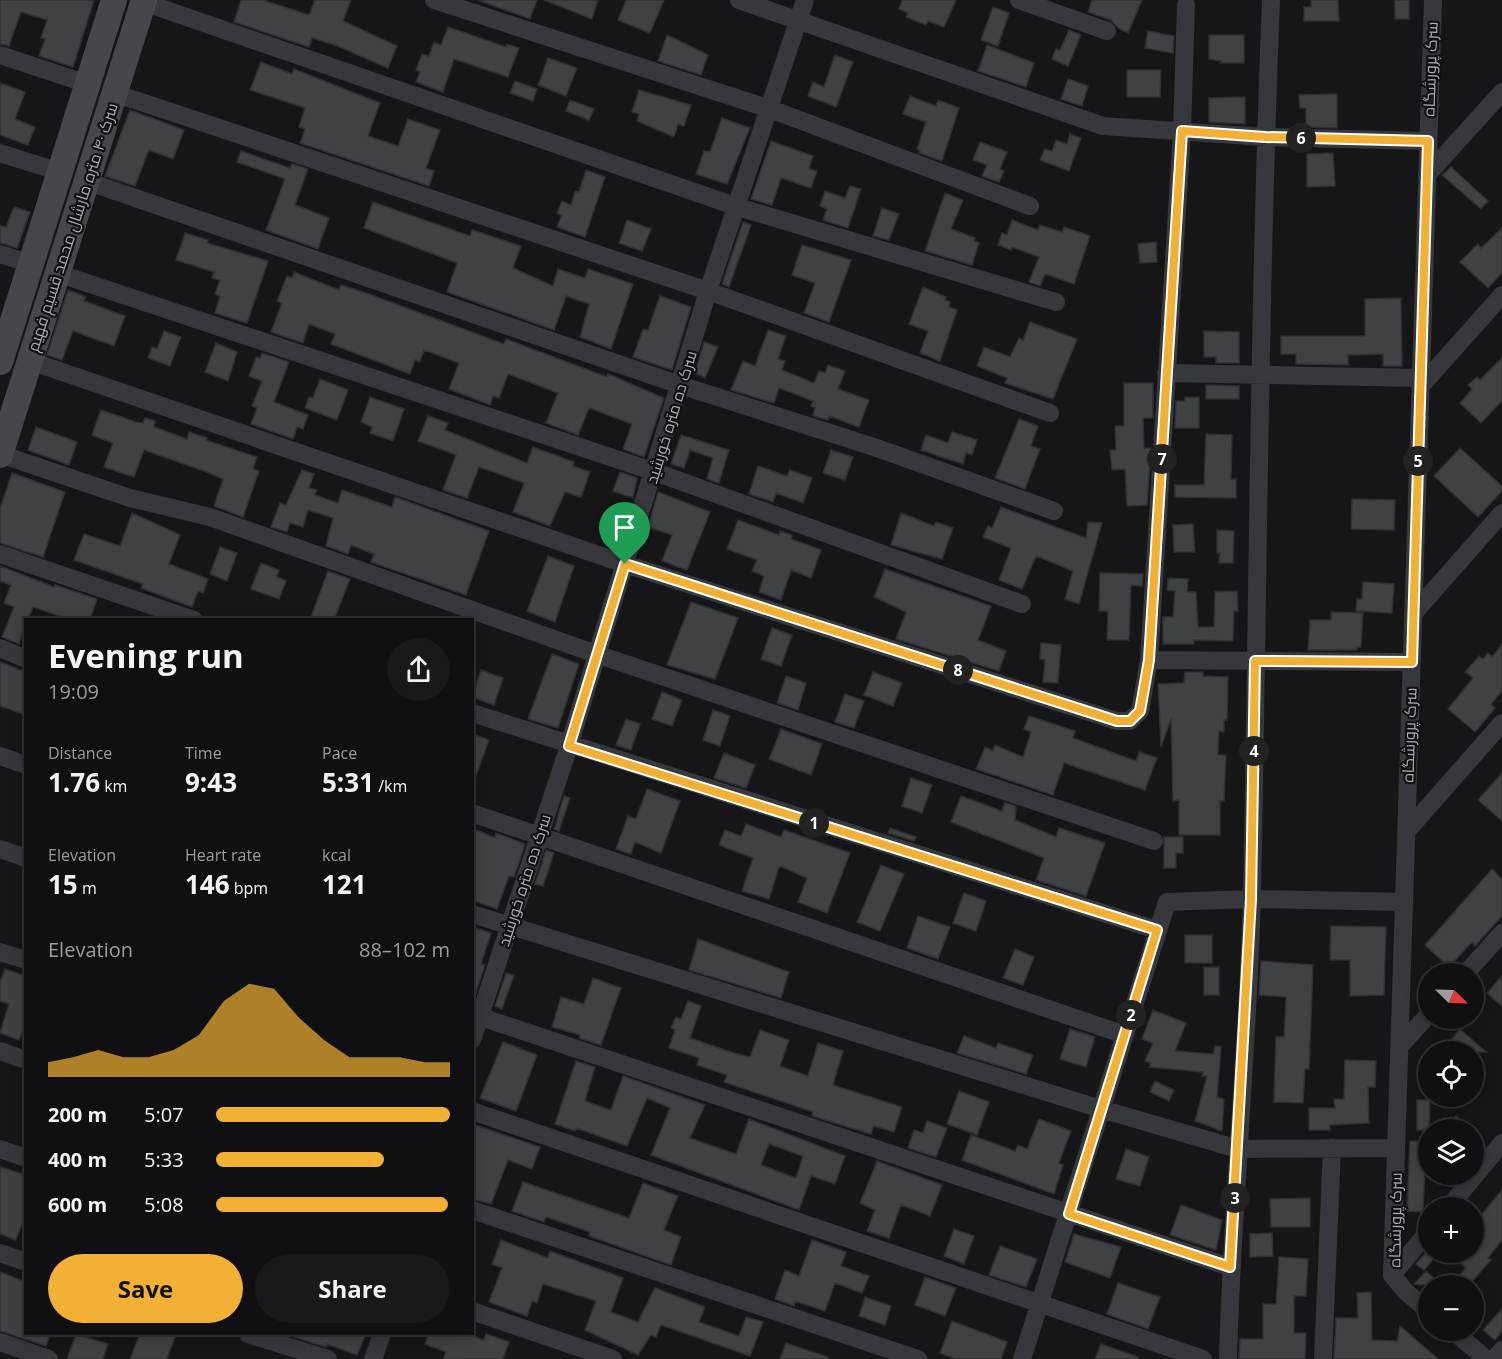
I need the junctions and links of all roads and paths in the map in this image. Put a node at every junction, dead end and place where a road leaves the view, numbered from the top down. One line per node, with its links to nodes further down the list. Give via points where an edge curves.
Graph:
1 (114, 0): 13 (street, سرک ۴۰ متره مارشال محمد قسیم فهیم)
2 (434, 0): 16 (street)
3 (739, 0): 10 (street)
4 (805, 0): 10 (street, سرک ده متره خورشید)
5 (1019, 0): 11 (street)
6 (1271, 0): 18 (street)
7 (1433, 0): 19 (street, سرک پرورشگاه)
8 (143, 1): 15 (street, سرک ۴۰ متره مارشال محمد قسیم فهیم); 25 (street)
9 (1186, 5): 17 (street)
10 (799, 20): 16 (street, سرک ده متره خورشید); 17 (street, via 1103,126)
11 (1107, 31)
12 (0, 55): 13 (street)
13 (88, 84): 21 (street, سرک ۴۰ متره مارشال محمد قسیم فهیم)
14 (1502, 92): 22 (street)
15 (114, 93): 23 (street, سرک ۴۰ متره مارشال محمد قسیم فهیم); 29 (street)
16 (770, 109): 24 (street); 25 (street, سرک ده متره خورشید)
17 (1182, 131): 18 (street); 34 (street)
18 (1265, 137): 19 (street); 35 (street)
19 (1428, 141): 22 (street, سرک پرورشگاه)
20 (0, 153): 21 (street)
21 (60, 172): 27 (street, سرک ۴۰ متره مارشال محمد قسیم فهیم)
22 (1427, 175): 36 (street, سرک پرورشگاه)
23 (86, 181): 28 (street, سرک ۴۰ متره مارشال محمد قسیم فهیم); 37 (street)
24 (1030, 206)
25 (738, 207): 29 (street, سرک ده متره خورشید); 31 (street)
26 (0, 254): 27 (street)
27 (31, 264): 32 (street, سرک ۴۰ متره مارشال محمد قسیم فهیم)
28 (57, 273): 33 (street, سرک ۴۰ متره مارشال محمد قسیم فهیم); 40 (street)
29 (708, 291): 37 (street, سرک ده متره خورشید); 38 (street)
30 (1502, 295): 36 (street)
31 (1056, 302)
32 (1, 355)
33 (30, 361): 39 (street, سرک ۴۰ متره مارشال محمد قسیم فهیم); 44 (street)
34 (1166, 373): 35 (street); 51 (street)
35 (1262, 377): 36 (street); 52 (street)
36 (1421, 383): 46 (street, سرک پرورشگاه)
37 (680, 385): 40 (street, سرک ده متره خورشید); 41 (street, via 874,447)
38 (1050, 413)
39 (0, 454): 49 (street, via 130,498 210,517)
40 (655, 472): 44 (street, سرک ده متره خورشید); 45 (street)
41 (1054, 511)
42 (1502, 513): 46 (street)
43 (0, 554): 47 (street)
44 (625, 564): 49 (street, سرک ده متره خورشید); 51 (street, via 1117,721 1130,721 1140,711)
45 (1023, 604)
46 (1413, 614): 53 (street, سرک پرورشگاه)
47 (188, 618)
48 (0, 648): 50 (street)
49 (597, 654): 56 (street, سرک ده متره خورشید); 62 (street)
50 (24, 658)
51 (1149, 660): 52 (street)
52 (1255, 661): 53 (street); 65 (street)
53 (1412, 662): 60 (street, سرک پرورشگاه)
54 (474, 714): 56 (street)
55 (1502, 723): 60 (street)
56 (569, 746): 61 (street, سرک ده متره خورشید); 69 (street)
57 (0, 756): 58 (street)
58 (24, 764)
59 (474, 814): 61 (street)
60 (1406, 832): 66 (street, سرک پرورشگاه)
61 (538, 836): 68 (street, سرک ده متره خورشید); 76 (street)
62 (1154, 841)
63 (0, 849): 64 (street)
64 (24, 857)
65 (1251, 899): 66 (street); 69 (street, via 1167,902); 86 (street)
66 (1404, 902): 77 (street, سرک پرورشگاه)
67 (474, 915): 68 (street)
68 (509, 926): 74 (street, سرک ده متره خورشید); 80 (street)
69 (1157, 930): 76 (street)
70 (1502, 933): 73 (street)
71 (0, 952): 72 (street)
72 (24, 959)
73 (1475, 963)
74 (476, 1016): 90 (street)
75 (1418, 1026): 77 (street)
76 (1125, 1035): 80 (street)
77 (1400, 1046): 84 (street, سرک پرورشگاه)
78 (0, 1051): 79 (street)
79 (24, 1059)
80 (1101, 1109): 86 (street); 90 (street)
81 (474, 1112): 97 (street)
82 (1502, 1143): 88 (street)
83 (1332, 1148): 84 (street); 86 (street); 112 (street)
84 (1396, 1148): 95 (street, سرک پرورشگاه)
85 (0, 1149): 87 (street)
86 (1238, 1149): 94 (street)
87 (24, 1157)
88 (1458, 1197)
89 (474, 1211): 108 (street)
90 (1069, 1214): 94 (street); 97 (street)
91 (1418, 1244): 95 (street)
92 (0, 1253): 93 (street)
93 (24, 1261)
94 (1230, 1267): 111 (street)
95 (1392, 1275): 96 (street, سرک پرورشگاه)
96 (1418, 1302)
97 (1039, 1305): 109 (street); 110 (street)
98 (474, 1312): 107 (street)
99 (251, 1335): 105 (street)
100 (382, 1335): 106 (street)
101 (1465, 1341): 113 (street)
102 (0, 1342): 104 (street)
103 (1502, 1350): 114 (street)
104 (49, 1359)
105 (328, 1359)
106 (373, 1359)
107 (613, 1359)
108 (918, 1359)
109 (1022, 1359)
110 (1203, 1359)
111 (1228, 1359)
112 (1323, 1359)
113 (1486, 1359)
114 (1494, 1359)

